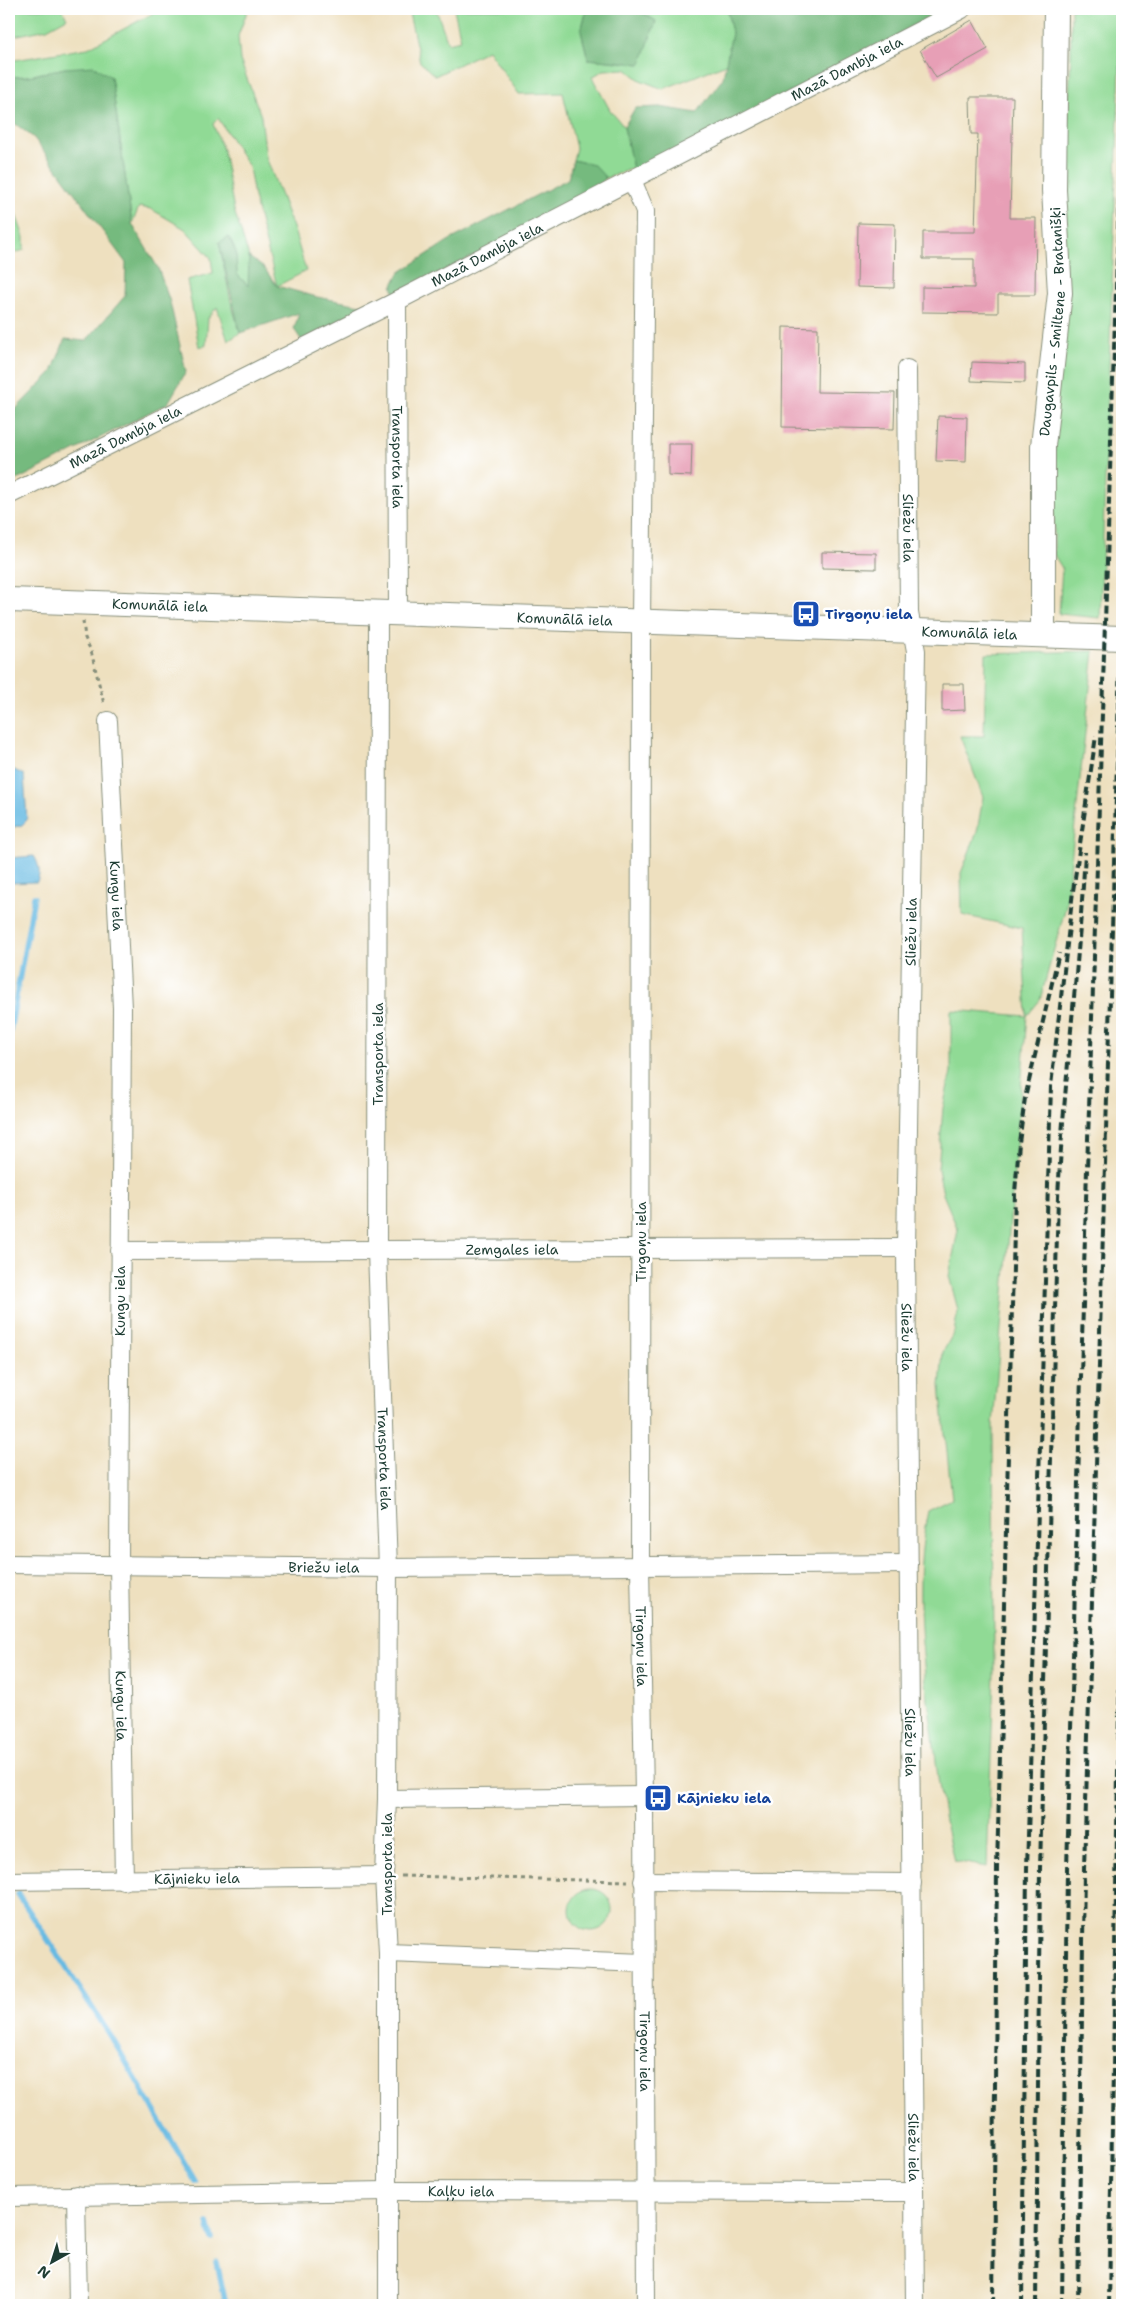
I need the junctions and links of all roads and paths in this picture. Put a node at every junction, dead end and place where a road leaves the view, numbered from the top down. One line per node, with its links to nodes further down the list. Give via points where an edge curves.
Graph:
1 (962, 9): 3 (street, Mazā Dambja iela)
2 (1056, 9): 12 (street, Daugavpils - Smiltene - Bratanišķi, via 1054,190 1060,293 1043,446)
3 (632, 180): 4 (street, Mazā Dambja iela); 10 (street, Tirgoņu iela, via 645,211)
4 (397, 301): 6 (street, Mazā Dambja iela); 8 (street, Transporta iela)
5 (907, 368): 11 (street, Sliežu iela, via 909,613)
6 (9, 495)
7 (9, 600): 8 (street, Komunālā iela)
8 (388, 613): 10 (street, Komunālā iela); 18 (street, Transporta iela)
9 (82, 618): 14 (path)
10 (641, 622): 11 (street, Komunālā iela); 16 (street, Tirgoņu iela)
11 (912, 630): 12 (street, Komunālā iela); 15 (street, Sliežu iela, via 916,651)
12 (1043, 635): 13 (street, Komunālā iela)
13 (1122, 638)
14 (108, 721): 17 (street, Kungu iela, via 122,1008)
15 (906, 1248): 16 (street, Zemgales iela); 21 (street, Sliežu iela)
16 (641, 1250): 18 (street, Zemgales iela); 22 (street, Tirgoņu iela)
17 (120, 1251): 18 (street, Zemgales iela); 20 (street, Kungu iela)
18 (377, 1251): 23 (street, Transporta iela)
19 (9, 1564): 20 (street, Briežu iela)
20 (119, 1564): 23 (street, Briežu iela); 28 (street, Kungu iela)
21 (909, 1564): 22 (street, Briežu iela); 30 (street, Sliežu iela)
22 (640, 1565): 23 (street, Briežu iela); 24 (street, Tirgoņu iela)
23 (388, 1568): 25 (street, Transporta iela)
24 (644, 1796): 25 (street); 29 (street, Tirgoņu iela)
25 (387, 1799): 26 (street, Transporta iela)
26 (384, 1876): 28 (street, Kājnieku iela); 29 (path); 31 (street, Transporta iela)
27 (9, 1881): 28 (street, Kājnieku iela)
28 (124, 1881)
29 (643, 1881): 30 (street); 32 (street, Tirgoņu iela)
30 (912, 1883): 35 (street, Sliežu iela)
31 (388, 1952): 32 (street); 33 (street, Transporta iela)
32 (644, 1963): 34 (street, Tirgoņu iela)
33 (387, 2192): 34 (street, Kaļķu iela); 36 (street, Kaļķu iela); 39 (street, Transporta iela)
34 (645, 2192): 35 (street, Kaļķu iela); 40 (street, Tirgoņu iela)
35 (914, 2192): 41 (street, Sliežu iela)
36 (76, 2195): 37 (street, Kaļķu iela); 38 (street)
37 (9, 2197)
38 (78, 2305)
39 (388, 2305)
40 (646, 2305)
41 (915, 2305)

